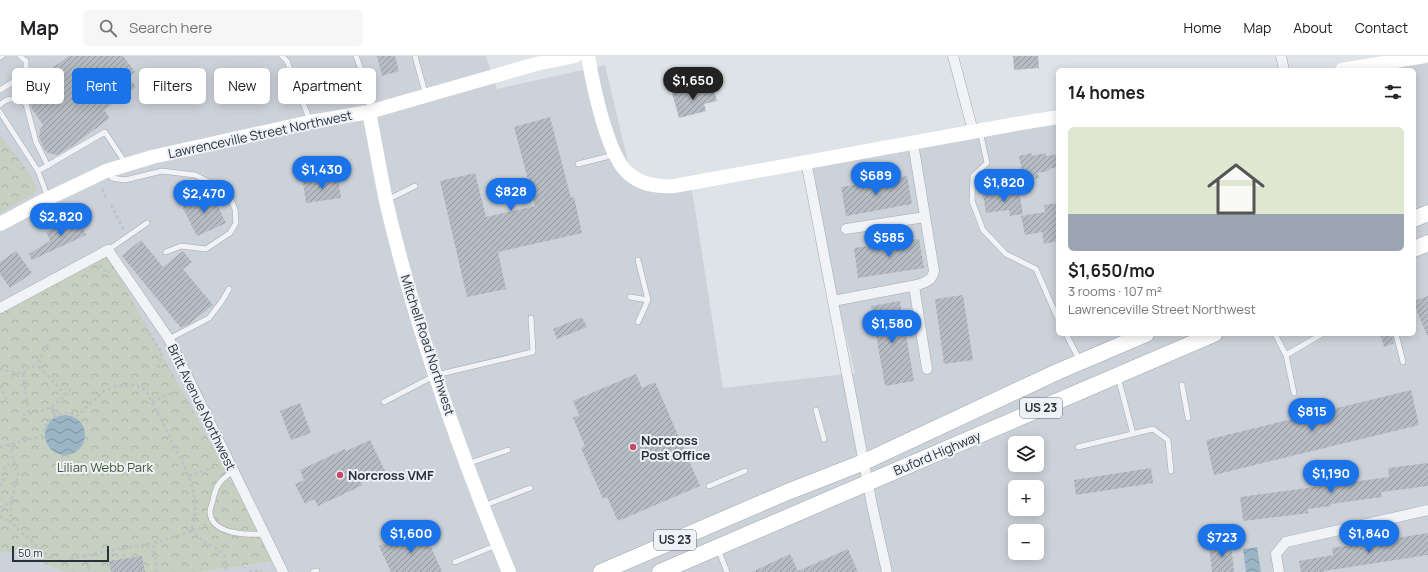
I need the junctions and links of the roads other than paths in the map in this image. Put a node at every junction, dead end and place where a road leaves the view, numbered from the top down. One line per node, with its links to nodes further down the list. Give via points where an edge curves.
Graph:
1 (20, 56): 12 (lane, via 26,61 26,70 21,77)
2 (282, 56): 18 (lane, via 288,61)
3 (356, 56): 16 (lane, via 366,83)
4 (415, 56): 13 (lane)
5 (575, 56): 13 (street, Lawrenceville Street Northwest, via 536,64)
6 (588, 56): 21 (street, via 595,92)
7 (953, 56): 19 (street)
8 (1281, 56): 10 (street)
9 (1426, 56): 11 (street)
10 (1284, 68)
11 (1358, 68)
12 (0, 90)
13 (426, 96): 16 (street, Lawrenceville Street Northwest)
14 (0, 104): 25 (lane, via 13,98 26,104 36,142)
15 (0, 112): 27 (lane)
16 (369, 112): 18 (street, Lawrenceville Street Northwest); 30 (street, Mitchell Road Northwest)
17 (1056, 118): 19 (street)
18 (310, 122): 24 (street, Lawrenceville Street Northwest)
19 (977, 131): 20 (street); 48 (lane, via 987,163 973,176 972,201 983,230 1006,254 1036,269)
20 (913, 143): 22 (street); 32 (street)
21 (615, 155): 22 (street, via 631,176 643,183 664,186); 23 (lane)
22 (806, 161): 46 (street)
23 (578, 164)
24 (127, 165): 25 (lane, via 104,132); 26 (street, Lawrenceville Street Northwest)
25 (48, 166): 27 (lane)
26 (106, 171): 29 (street, Lawrenceville Street Northwest); 40 (lane, via 112,178 125,180 162,172 195,175 229,196 235,209 236,223 230,233 206,249 181,246)
27 (38, 172): 29 (lane)
28 (415, 186): 30 (lane)
29 (49, 198): 35 (street, Lawrenceville Street Northwest)
30 (386, 201): 63 (street, Mitchell Road Northwest, via 409,289)
31 (1428, 213): 33 (main road)
32 (924, 216): 36 (street); 42 (street, via 934,271 933,276 926,282)
33 (1416, 218)
34 (147, 223): 39 (lane)
35 (0, 224)
36 (846, 229)
37 (1428, 243): 38 (main road)
38 (1416, 248)
39 (108, 250): 47 (street); 57 (street, Britt Avenue Northwest)
40 (166, 252)
41 (638, 260): 45 (lane)
42 (914, 286): 46 (street); 61 (street)
43 (230, 289): 57 (lane, via 209,318)
44 (630, 296): 45 (lane)
45 (648, 300): 50 (lane)
46 (833, 302): 73 (street)
47 (0, 308)
48 (1056, 314)
49 (531, 318): 63 (lane, via 533,352)
50 (638, 322)
51 (1067, 336): 59 (lane)
52 (1141, 336): 59 (main road, Buford Highway / US 23)
53 (1209, 336): 62 (main road, Buford Highway / US 23)
54 (1276, 336): 58 (lane)
55 (1319, 336): 58 (lane)
56 (1396, 336): 60 (lane)
57 (169, 339): 77 (street, Britt Avenue Northwest)
58 (1286, 355): 65 (lane)
59 (1081, 362): 73 (main road, Buford Highway / US 23)
60 (1403, 362)
61 (927, 369)
62 (1118, 374): 69 (lane); 78 (main road, Buford Highway / US 23)
63 (436, 375): 66 (lane); 74 (street, Mitchell Road Northwest)
64 (1182, 385): 68 (lane)
65 (1294, 393)
66 (384, 402)
67 (816, 410): 70 (lane)
68 (1188, 418)
69 (1134, 434): 71 (lane); 76 (lane, via 1153,429 1168,440)
70 (824, 439)
71 (1078, 447)
72 (508, 450): 74 (lane)
73 (864, 462): 78 (street); 89 (main road, Buford Highway / US 23, via 785,492)
74 (467, 464): 81 (street, Mitchell Road Northwest)
75 (745, 470): 79 (lane)
76 (1171, 470)
77 (234, 471): 83 (street, Britt Avenue Northwest); 83 (lane, via 221,480 214,493 210,512 213,522 233,533)
78 (868, 483): 85 (main road, Buford Highway / US 23); 92 (street)
79 (709, 486)
80 (530, 488): 81 (lane)
81 (482, 506): 84 (street, Mitchell Road Northwest)
82 (1428, 510): 93 (street, via 1286,542 1276,554)
83 (265, 534): 87 (street, Britt Avenue Northwest)
84 (498, 545): 86 (lane); 88 (street, Mitchell Road Northwest)
85 (717, 547): 90 (main road, Buford Highway / US 23); 91 (lane)
86 (455, 562)
87 (283, 572)
88 (509, 572)
89 (601, 572)
90 (660, 572)
91 (727, 572)
92 (886, 572)
93 (1279, 572)

